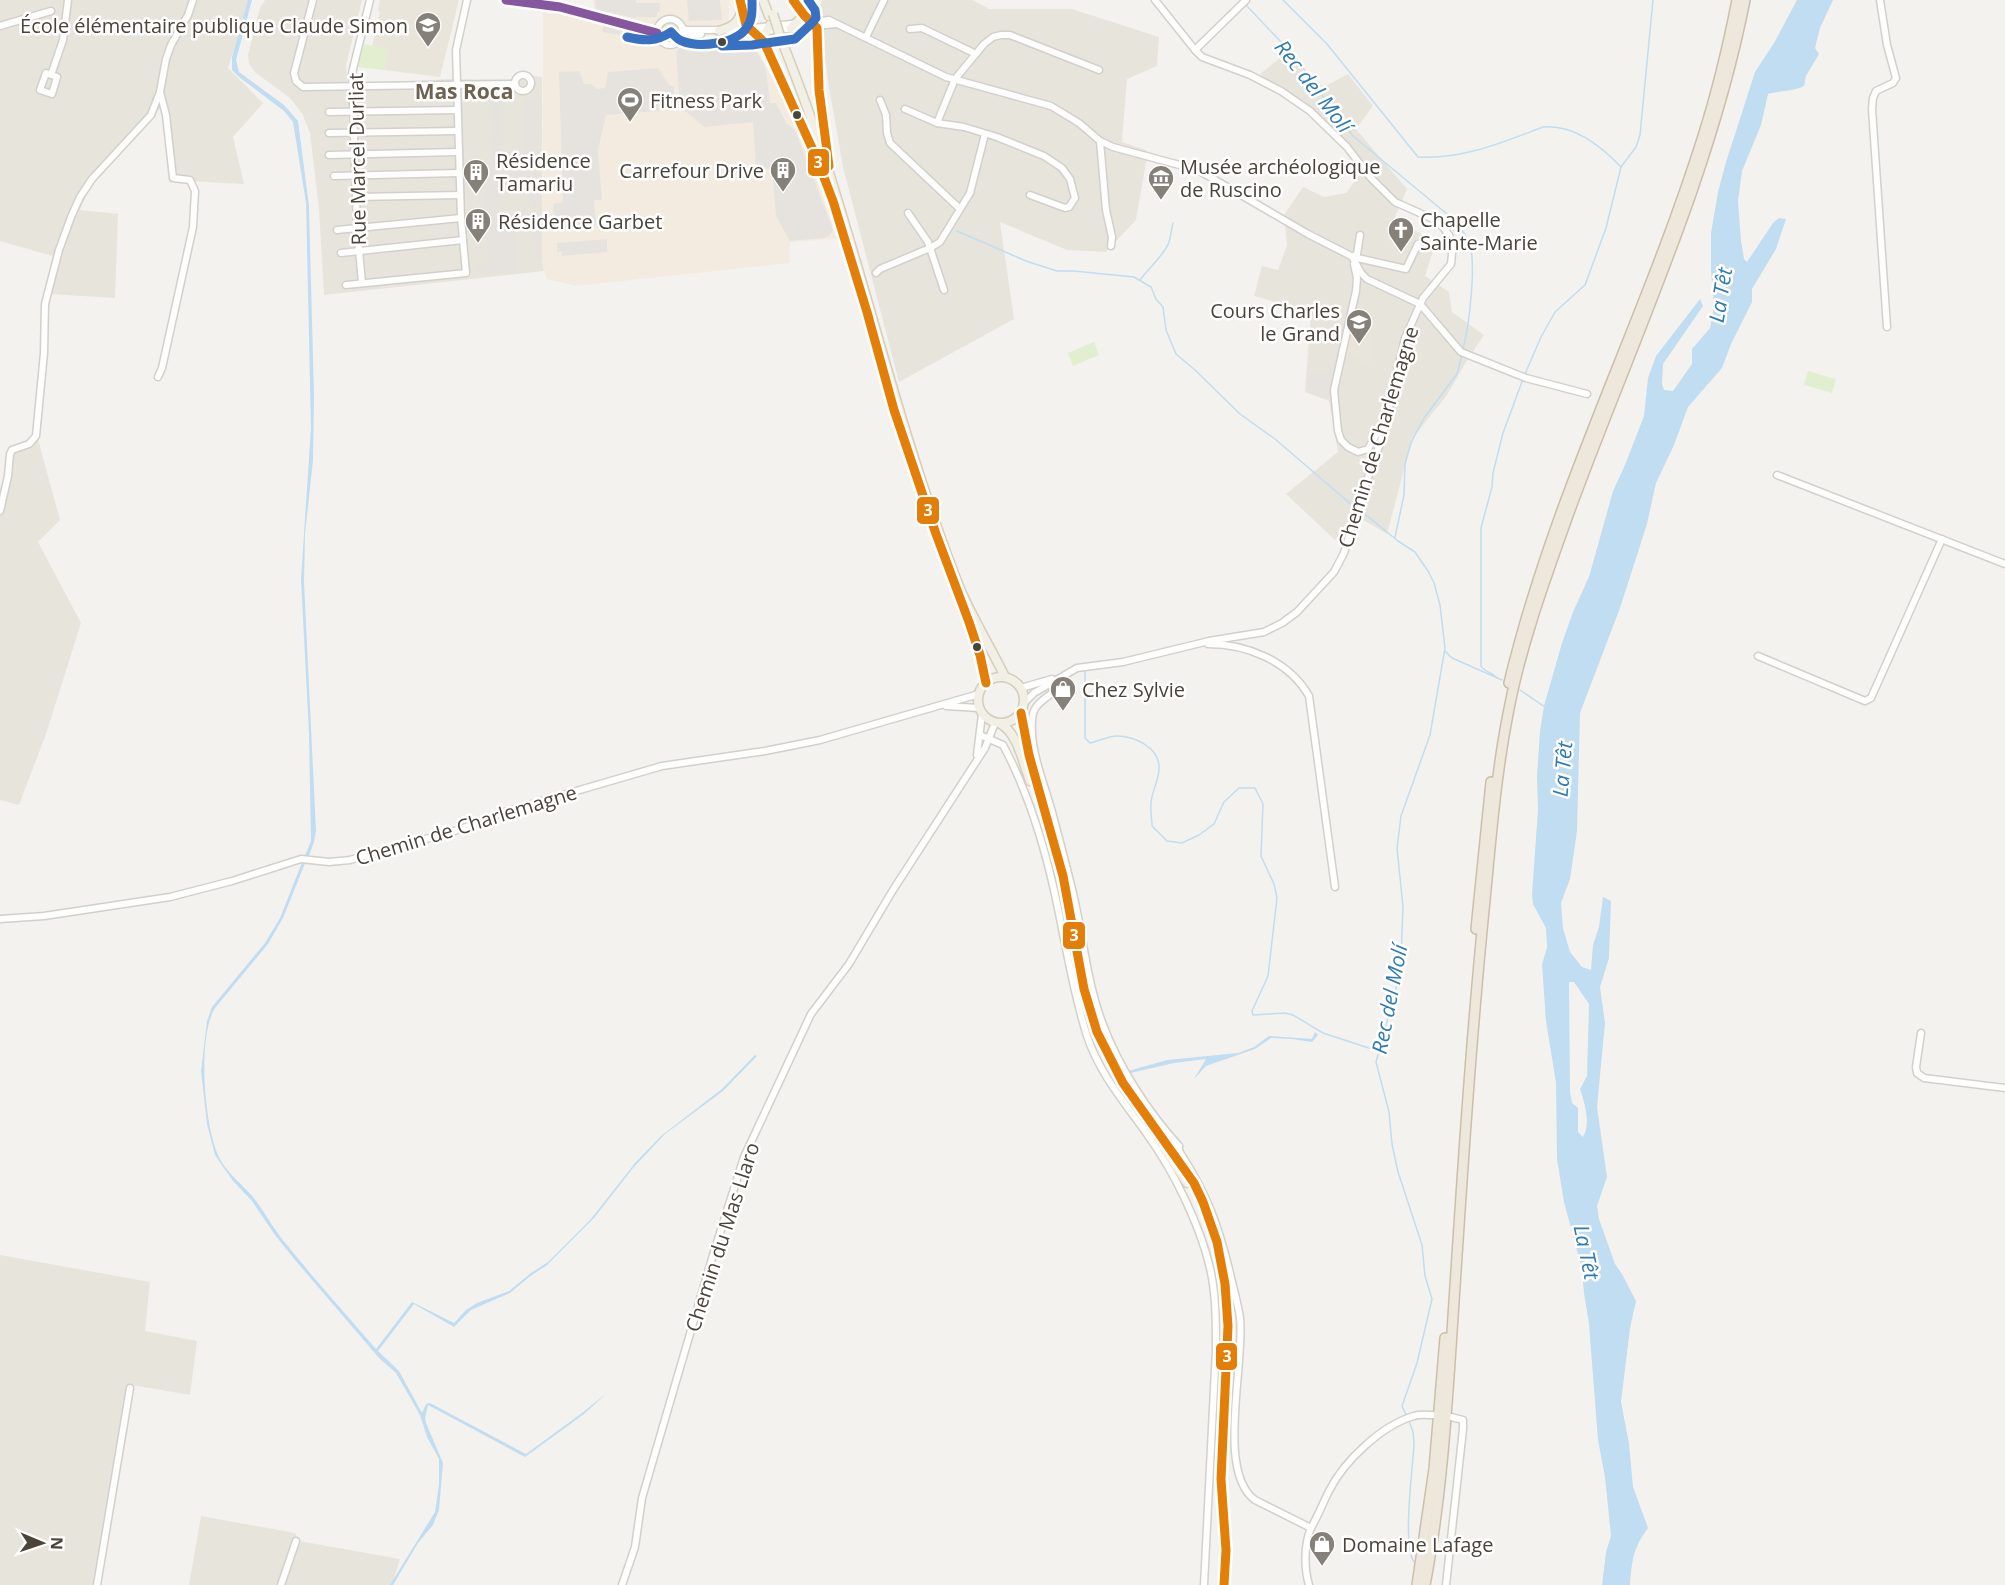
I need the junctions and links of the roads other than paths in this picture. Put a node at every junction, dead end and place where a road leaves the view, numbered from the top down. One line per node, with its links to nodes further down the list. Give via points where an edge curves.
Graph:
1 (68, 0): 35 (street, via 63,40)
2 (193, 0): 40 (street, via 168,52)
3 (313, 0): 39 (street, via 294,73 296,81 310,88)
4 (370, 0): 39 (street, Rue Marcel Durliat, via 352,73)
5 (467, 0): 37 (street, via 456,50)
6 (506, 0): 23 (street, via 560,7)
7 (740, 0): 17 (main road)
8 (765, 0): 30 (main road, bridge)
9 (793, 0): 18 (main road)
10 (884, 0): 29 (street)
11 (1155, 0): 32 (street)
12 (1246, 0): 32 (street)
13 (1737, 0): 120 (highway, via 1703,136 1545,558 1502,716 1490,786 1479,899 1434,1469)
14 (1745, 0): 121 (highway, via 1710,140 1543,586 1508,713 1496,787 1479,965 1442,1478)
15 (1880, 0): 81 (street, via 1896,78 1876,91 1872,110)
16 (51, 11): 19 (street)
17 (742, 13): 25 (main road, via 732,27); 26 (main road)
18 (804, 23): 22 (street); 29 (street, via 833,23); 56 (main road, via 819,90)
19 (0, 26)
20 (659, 26): 21 (street, via 665,20 673,20); 23 (street); 27 (street)
21 (682, 28): 25 (street); 28 (street)
22 (768, 28): 26 (street); 31 (main road)
23 (647, 29): 27 (street)
24 (910, 29): 33 (street, via 922,28)
25 (719, 31): 26 (street)
26 (749, 31): 28 (street); 31 (main road)
27 (657, 33): 28 (street, via 660,41 669,45 678,43)
28 (682, 36)
29 (866, 37): 36 (street)
30 (780, 40): 56 (main road); 62 (main road)
31 (764, 42): 62 (main road)
32 (1194, 50): 80 (street, via 1281,91 1310,111 1395,202 1443,227 1454,254 1451,264)
33 (976, 54): 34 (street, via 993,37 1010,35); 36 (street)
34 (1099, 70)
35 (51, 75)
36 (956, 79): 46 (street); 51 (street, via 1051,106)
37 (457, 84): 38 (street); 39 (street); 43 (street)
38 (515, 84)
39 (354, 87): 45 (street, Rue Marcel Durliat)
40 (160, 92): 82 (street, via 173,178 190,180 195,191 191,236); 86 (street, via 151,115 92,179 71,217 45,304 36,435 29,444 10,454)
41 (880, 100): 63 (street, via 890,143)
42 (905, 109): 46 (street)
43 (457, 110): 45 (street); 47 (street)
44 (329, 112): 45 (street)
45 (354, 112): 48 (street, Rue Marcel Durliat)
46 (937, 123): 50 (street)
47 (458, 131): 48 (street); 52 (street)
48 (354, 133): 49 (street); 53 (street, Rue Marcel Durliat)
49 (329, 134)
50 (986, 134): 60 (street, via 1016,143 1062,168 1070,179 1074,198 1065,208); 63 (street, via 974,183)
51 (1100, 141): 71 (street); 75 (street, via 1198,170)
52 (458, 152): 53 (street); 55 (street)
53 (355, 154): 54 (street); 57 (street, Rue Marcel Durliat)
54 (329, 155)
55 (459, 173): 57 (street); 59 (street)
56 (830, 174): 91 (main road, via 932,510 966,603)
57 (356, 175): 58 (street); 61 (street, Rue Marcel Durliat)
58 (334, 176)
59 (460, 195): 61 (street); 65 (street)
60 (1030, 195)
61 (356, 197): 66 (street, Rue Marcel Durliat)
62 (833, 201): 93 (main road, via 894,410 969,622)
63 (960, 209): 72 (street, via 940,242)
64 (908, 213): 72 (street)
65 (460, 218): 66 (street); 69 (street)
66 (357, 228): 67 (street); 73 (street, Rue Marcel Durliat)
67 (337, 230)
68 (1360, 235): 75 (street)
69 (463, 240): 73 (street); 77 (street, via 466,273)
70 (1418, 244): 75 (street, via 1406,268)
71 (1111, 246)
72 (930, 248): 76 (street); 79 (street)
73 (359, 251): 74 (street); 77 (street, Rue Marcel Durliat)
74 (341, 253)
75 (1353, 257): 80 (street, via 1367,279); 84 (street, via 1356,291 1334,390 1338,431 1341,440 1358,452 1368,449 1378,432)
76 (876, 273)
77 (362, 283): 78 (street)
78 (346, 285)
79 (944, 290)
80 (1420, 304): 83 (street, Chemin de Charlemagne, via 1462,353 1522,377); 84 (street, Chemin de Charlemagne, via 1405,338)
81 (1887, 327)
82 (158, 377)
83 (1587, 394)
84 (1383, 431): 89 (street, Chemin de Charlemagne, via 1344,553 1323,585 1282,624 1264,632)
85 (1777, 475): 87 (street)
86 (0, 511)
87 (1942, 539): 88 (street); 90 (street, via 1871,698 1865,701)
88 (2005, 564)
89 (1195, 644): 92 (street, Chemin de Charlemagne, via 1123,662 1077,668); 104 (street, via 1249,649 1279,664 1301,682 1309,696)
90 (1758, 656)
91 (1005, 677): 93 (main road); 94 (main road)
92 (1050, 682): 94 (street, Chemin de Charlemagne); 96 (street, Chemin de Charlemagne); 108 (street, via 1052,693 1039,702 1032,718 1034,747 1073,891 1095,999 1101,1021 1125,1068 1152,1114 1179,1146)
93 (986, 683): 95 (main road)
94 (1021, 688): 96 (main road)
95 (979, 694): 97 (street, Chemin de Charlemagne); 98 (main road)
96 (1024, 703): 99 (main road)
97 (931, 709): 98 (street, Chemin de Charlemagne, via 951,706); 105 (street, Chemin de Charlemagne, via 809,742 662,766 350,860 305,859 170,897)
98 (981, 711): 100 (main road); 101 (street)
99 (1021, 713): 100 (main road, via 1012,721); 108 (main road, via 1026,748 1064,883 1095,1028 1126,1088)
100 (998, 723): 102 (street, Chemin du Mas Llaro); 118 (main road, via 1008,728 1013,737 1044,823 1092,1029 1123,1091 1190,1188 1215,1252 1224,1325 1217,1461)
101 (980, 735): 102 (street); 103 (street)
102 (987, 738): 103 (street, Chemin du Mas Llaro); 117 (street, via 1004,745 1040,836 1088,1038 1115,1090 1178,1184 1210,1268 1216,1349)
103 (975, 761): 116 (street, Chemin du Mas Llaro, via 849,964 812,1014 744,1157 645,1489 635,1547)
104 (1335, 887)
105 (0, 919)
106 (1921, 1033): 107 (street, via 1916,1067 1924,1078)
107 (2005, 1088)
108 (1177, 1153): 112 (street, via 1206,1196 1217,1224 1239,1316 1233,1443 1240,1482 1255,1500); 118 (main road, via 1212,1228 1220,1252 1227,1302 1221,1479 1226,1550)
109 (130, 1388): 114 (street)
110 (1433, 1415): 112 (street, via 1401,1421 1359,1451 1342,1470)
111 (1451, 1417): 122 (street, via 1463,1420 1463,1429)
112 (1311, 1528): 119 (street, via 1306,1549)
113 (296, 1541): 115 (street)
114 (97, 1585)
115 (281, 1585)
116 (622, 1585)
117 (1204, 1585)
118 (1222, 1585)
119 (1309, 1585)
120 (1417, 1585)
121 (1425, 1585)
122 (1446, 1585)

